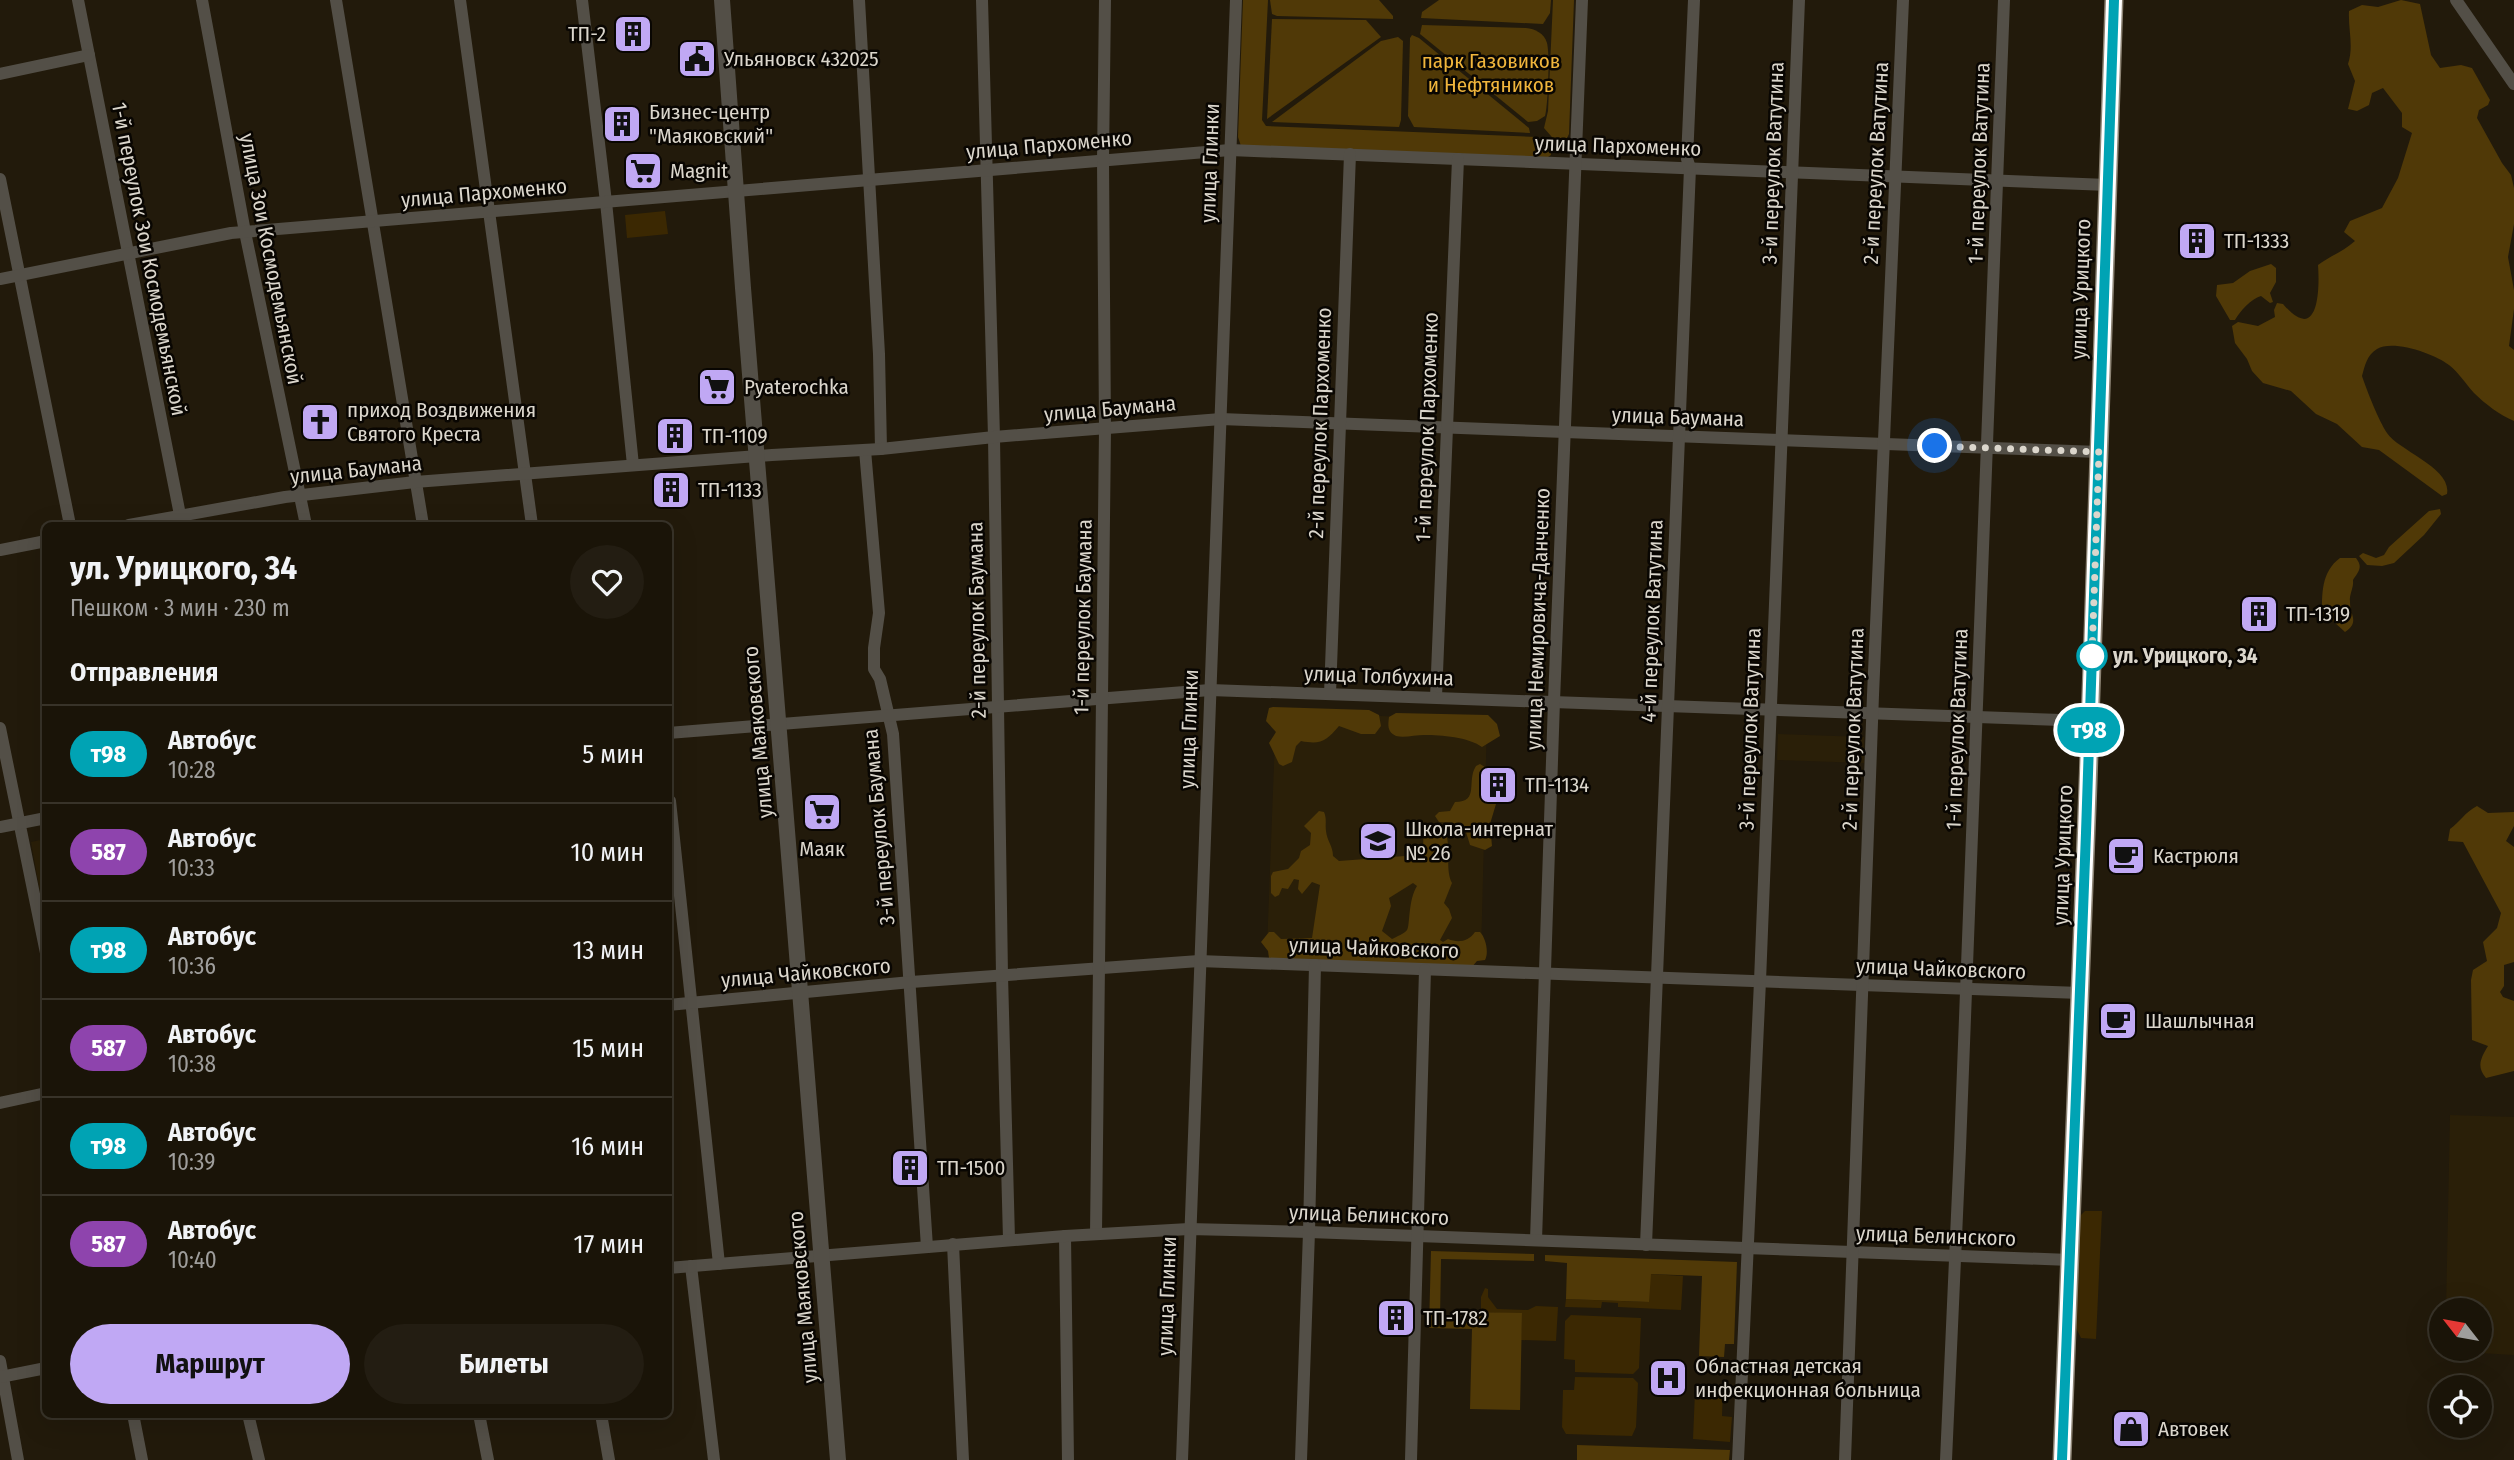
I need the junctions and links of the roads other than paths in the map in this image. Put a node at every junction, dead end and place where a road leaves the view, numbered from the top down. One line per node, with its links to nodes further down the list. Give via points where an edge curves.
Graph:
1 (78, 0): 18 (street, 1-й переулок Зои Космодемьянской)
2 (202, 0): 38 (street, улица Зои Космодемьянской)
3 (336, 0): 37 (street)
4 (460, 0): 36 (street)
5 (582, 0): 35 (street)
6 (722, 0): 34 (street, улица Маяковского)
7 (859, 0): 31 (street)
8 (982, 0): 27 (street, 2-й переулок Баумана)
9 (1105, 0): 24 (street, 1-й переулок Баумана)
10 (1236, 0): 21 (street, улица Глинки)
11 (1582, 0): 25 (street, улица Немировича-Данченко)
12 (1694, 0): 26 (street, 4-й переулок Ватутина)
13 (1799, 0): 28 (street, 3-й переулок Ватутина)
14 (1903, 0): 29 (street, 2-й переулок Ватутина)
15 (2004, 0): 32 (street, 1-й переулок Ватутина)
16 (2114, 0): 33 (main road, улица Урицкого)
17 (2456, 0): 20 (street)
18 (89, 55): 19 (street); 39 (street, 1-й переулок Зои Космодемьянской)
19 (0, 74)
20 (2514, 84)
21 (1230, 150): 22 (street, улица Пархоменко); 24 (street, улица Пархоменко); 42 (street, улица Глинки)
22 (1350, 154): 23 (street, улица Пархоменко); 43 (street, 2-й переулок Пархоменко)
23 (1458, 159): 25 (street, улица Пархоменко); 44 (street, 1-й переулок Пархоменко)
24 (1103, 160): 27 (street, улица Пархоменко); 45 (street, 1-й переулок Баумана)
25 (1576, 163): 26 (street, улица Пархоменко); 46 (street, улица Немировича-Данченко)
26 (1690, 168): 28 (street, улица Пархоменко); 47 (street, 4-й переулок Ватутина)
27 (987, 170): 31 (street, улица Пархоменко); 48 (street, 2-й переулок Баумана)
28 (1791, 172): 29 (street, улица Пархоменко); 49 (street, 3-й переулок Ватутина)
29 (1894, 177): 32 (street, улица Пархоменко); 50 (street, 2-й переулок Ватутина)
30 (0, 179): 40 (street)
31 (868, 180): 34 (street, улица Пархоменко); 52 (street)
32 (1998, 181): 33 (street, улица Пархоменко); 51 (street, 1-й переулок Ватутина)
33 (2108, 184): 54 (main road, улица Урицкого)
34 (735, 191): 35 (street, улица Пархоменко); 55 (street, улица Маяковского)
35 (606, 202): 36 (street, улица Пархоменко); 56 (street)
36 (488, 212): 37 (street, улица Пархоменко); 57 (street)
37 (373, 222): 38 (street, улица Пархоменко); 58 (street)
38 (245, 232): 39 (street, улица Пархоменко); 59 (street, улица Зои Космодемьянской)
39 (129, 254): 40 (street, улица Пархоменко); 60 (street, 1-й переулок Зои Космодемьянской)
40 (19, 275): 41 (street, улица Пархоменко); 61 (street)
41 (0, 279)
42 (1221, 419): 43 (street, улица Баумана); 45 (street, улица Баумана); 68 (street, улица Глинки)
43 (1339, 423): 44 (street, улица Баумана); 69 (street, 2-й переулок Пархоменко)
44 (1446, 428): 46 (street, улица Баумана); 70 (street, 1-й переулок Пархоменко)
45 (1105, 429): 48 (street, улица Баумана); 71 (street, 1-й переулок Баумана)
46 (1564, 432): 47 (street, улица Баумана); 72 (street, улица Немировича-Данченко)
47 (1679, 436): 49 (street, улица Баумана); 73 (street, 4-й переулок Ватутина)
48 (994, 437): 52 (street, улица Баумана); 74 (street, 2-й переулок Баумана)
49 (1782, 440): 50 (street, улица Баумана); 75 (street, 3-й переулок Ватутина)
50 (1883, 444): 51 (street, улица Баумана); 76 (street, 2-й переулок Ватутина)
51 (1986, 448): 54 (street, улица Баумана); 78 (street, 1-й переулок Ватутина)
52 (881, 449): 53 (street, улица Баумана)
53 (865, 450): 55 (street, улица Баумана); 77 (street, 3-й переулок Баумана, via 879,613 874,669)
54 (2099, 452): 79 (main road, улица Урицкого)
55 (756, 456): 56 (street, улица Баумана); 80 (street, улица Маяковского)
56 (633, 465): 57 (street, улица Баумана)
57 (525, 473): 58 (street, улица Баумана); 65 (street)
58 (415, 482): 59 (street, улица Баумана); 64 (street)
59 (300, 496): 60 (street, улица Баумана); 63 (street, улица Зои Космодемьянской)
60 (181, 520): 62 (street, улица Баумана)
61 (69, 522)
62 (160, 522)
63 (305, 522)
64 (422, 522)
65 (532, 522)
66 (42, 542): 67 (street)
67 (0, 550)
68 (1210, 690): 69 (street, улица Толбухина); 71 (street, улица Толбухина); 88 (street, улица Глинки)
69 (1330, 694): 70 (street, улица Толбухина)
70 (1436, 697): 72 (street, улица Толбухина)
71 (1101, 698): 74 (street, улица Толбухина); 90 (street, 1-й переулок Баумана)
72 (1553, 701): 73 (street, улица Толбухина); 92 (street, улица Немировича-Данченко)
73 (1668, 706): 75 (street, улица Толбухина); 94 (street, 4-й переулок Ватутина)
74 (997, 707): 77 (street, улица Толбухина); 93 (street, 2-й переулок Баумана)
75 (1770, 710): 76 (street, улица Толбухина); 95 (street, 3-й переулок Ватутина)
76 (1872, 714): 78 (street, улица Толбухина); 97 (street, 2-й переулок Ватутина)
77 (890, 715): 80 (street, улица Толбухина); 96 (street, 3-й переулок Баумана)
78 (1977, 717): 79 (street, улица Толбухина); 98 (street, 1-й переулок Ватутина)
79 (2090, 721): 100 (main road, улица Урицкого)
80 (779, 725): 82 (street, улица Толбухина); 99 (street, улица Маяковского)
81 (0, 728): 85 (street)
82 (672, 733)
83 (42, 819): 85 (street)
84 (672, 819): 101 (street)
85 (21, 822): 86 (street); 87 (street)
86 (0, 827)
87 (42, 932)
88 (1199, 961): 89 (street, улица Чайковского); 90 (street, улица Чайковского); 105 (street, улица Глинки)
89 (1315, 965): 91 (street, улица Чайковского); 106 (street)
90 (1097, 968): 93 (street, улица Чайковского); 107 (street, 1-й переулок Баумана)
91 (1425, 970): 92 (street, улица Чайковского); 109 (street)
92 (1544, 973): 94 (street, улица Чайковского); 111 (street, улица Немировича-Данченко)
93 (1002, 975): 96 (street, улица Чайковского); 110 (street, 2-й переулок Баумана)
94 (1657, 978): 95 (street, улица Чайковского); 113 (street, 4-й переулок Ватутина)
95 (1760, 981): 97 (street, улица Чайковского); 115 (street, 3-й переулок Ватутина)
96 (911, 982): 99 (street, улица Чайковского); 114 (street, 3-й переулок Баумана)
97 (1863, 986): 98 (street, улица Чайковского); 116 (street, 2-й переулок Ватутина)
98 (1965, 990): 100 (street, улица Чайковского); 118 (street, 1-й переулок Ватутина)
99 (801, 993): 101 (street, улица Чайковского); 117 (street, улица Маяковского)
100 (2080, 993): 119 (main road, улица Урицкого)
101 (693, 1002): 102 (street, улица Чайковского); 120 (street)
102 (672, 1005)
103 (42, 1094): 104 (street)
104 (0, 1103)
105 (1189, 1229): 106 (street, улица Белинского); 107 (street, улица Белинского); 139 (street, улица Глинки)
106 (1309, 1232): 109 (street, улица Белинского); 140 (street)
107 (1096, 1234): 108 (street, улица Белинского)
108 (1065, 1236): 110 (street, улица Белинского); 138 (street)
109 (1418, 1236): 111 (street, улица Белинского); 141 (street)
110 (1009, 1239): 112 (street, улица Белинского)
111 (1536, 1240): 113 (street, улица Белинского)
112 (953, 1244): 114 (street, улица Белинского); 137 (street)
113 (1646, 1245): 115 (street, улица Белинского)
114 (927, 1247): 117 (street, улица Белинского)
115 (1748, 1248): 116 (street, улица Белинского); 142 (street, 3-й переулок Ватутина)
116 (1854, 1252): 118 (street, улица Белинского); 143 (street, 2-й переулок Ватутина)
117 (821, 1256): 120 (street, улица Белинского); 136 (street, улица Маяковского)
118 (1955, 1256): 119 (street, улица Белинского); 144 (street, 1-й переулок Ватутина)
119 (2070, 1260): 145 (main road, улица Урицкого)
120 (719, 1264): 121 (street, улица Белинского)
121 (691, 1266): 122 (street, улица Белинского); 135 (street)
122 (672, 1268)
123 (0, 1361): 125 (street)
124 (42, 1369): 125 (street)
125 (1, 1377): 130 (street)
126 (134, 1418): 131 (street)
127 (249, 1418): 132 (street)
128 (480, 1418): 133 (street)
129 (602, 1418): 134 (street)
130 (18, 1460)
131 (142, 1460)
132 (259, 1460)
133 (488, 1460)
134 (609, 1460)
135 (714, 1460)
136 (838, 1460)
137 (963, 1460)
138 (1068, 1460)
139 (1182, 1460)
140 (1301, 1460)
141 (1410, 1460)
142 (1738, 1460)
143 (1845, 1460)
144 (1946, 1460)
145 (2062, 1460)

